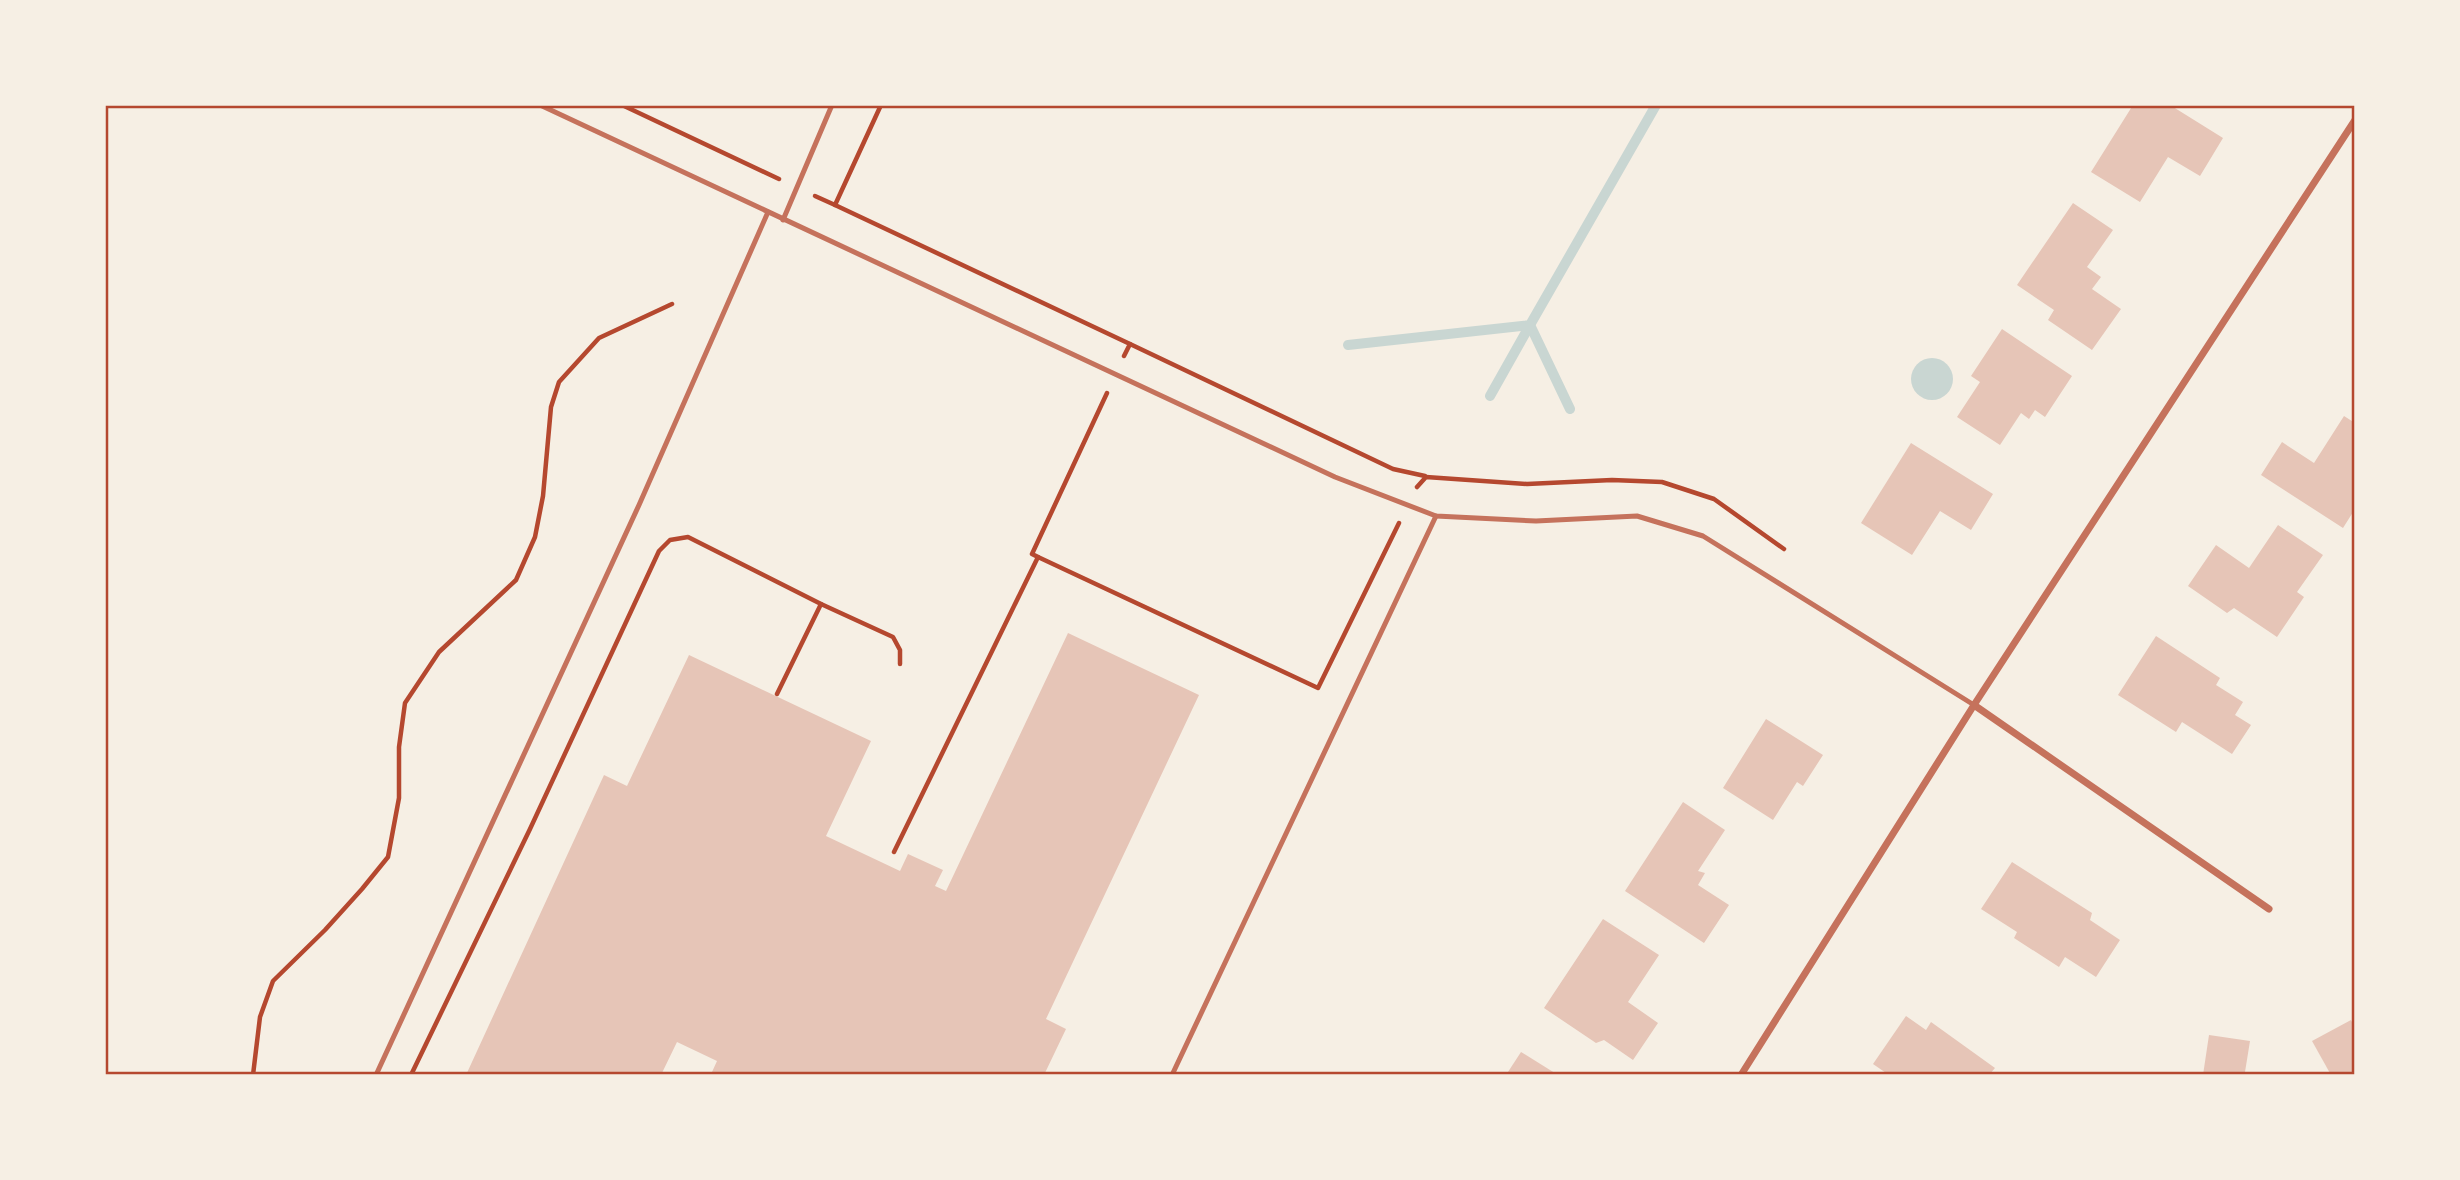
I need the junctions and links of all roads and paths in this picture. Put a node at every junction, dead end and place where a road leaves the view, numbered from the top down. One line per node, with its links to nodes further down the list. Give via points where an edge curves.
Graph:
1 (540, 105): 7 (lane)
2 (622, 105): 6 (path)
3 (832, 105): 6 (lane)
4 (881, 105): 6 (path, via 835,205)
5 (2355, 120): 18 (street)
6 (796, 188): 8 (lane)
7 (768, 212): 8 (lane); 22 (lane, via 633,518)
8 (783, 220): 12 (lane, via 1335,477)
9 (672, 303): 21 (path, via 599,338 559,382 551,407 536,537 516,580 439,652 405,703 399,798 388,857 273,981 260,1017)
10 (1130, 344): 11 (path, via 1393,469)
11 (1426, 477): 12 (path); 14 (path, via 1527,484 1662,482 1714,499)
12 (1408, 505): 13 (lane); 19 (path, via 1318,688 1038,557)
13 (1436, 516): 18 (lane, via 1536,522 1637,516 1703,536); 24 (lane)
14 (1784, 549)
15 (821, 604): 16 (path, via 893,637 900,650); 17 (path); 23 (path, via 688,537 670,540 659,551)
16 (900, 664)
17 (777, 694)
18 (1974, 705): 20 (street); 25 (street)
19 (894, 852)
20 (2269, 909)
21 (253, 1075)
22 (376, 1075)
23 (411, 1075)
24 (1172, 1075)
25 (1741, 1075)

